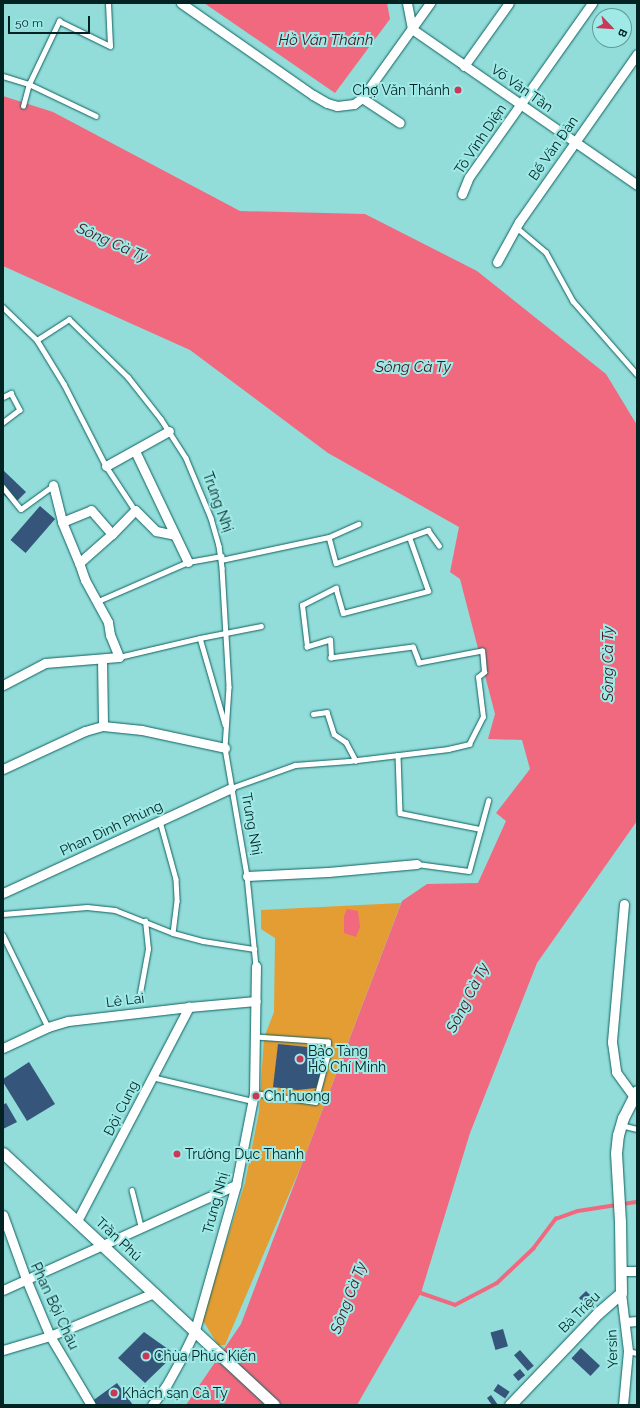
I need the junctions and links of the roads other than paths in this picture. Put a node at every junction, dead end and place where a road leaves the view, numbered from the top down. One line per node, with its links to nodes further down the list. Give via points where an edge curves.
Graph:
1 (108, 3): 11 (lane, via 110,46 59,21)
2 (181, 3): 12 (street, via 327,103 337,106 354,104)
3 (407, 3): 7 (street)
4 (430, 3): 7 (street)
5 (509, 3): 9 (street)
6 (592, 3): 13 (street, Tô Vĩnh Diện)
7 (412, 29): 9 (street, Võ Văn Tần); 12 (street)
8 (637, 54): 17 (street, Bế Văn Đàn)
9 (464, 66): 13 (street, Võ Văn Tần)
10 (3, 76): 11 (lane)
11 (29, 84): 14 (lane); 15 (lane)
12 (362, 98): 16 (street)
13 (521, 105): 17 (street, Võ Văn Tần); 19 (street, Tô Vĩnh Diện, via 469,177)
14 (23, 106)
15 (96, 116)
16 (400, 123)
17 (575, 142): 18 (street, Võ Văn Tần); 20 (street, Bế Văn Đàn)
18 (637, 185)
19 (462, 194)
20 (516, 226): 21 (street, Bế Văn Đàn); 24 (lane, via 546,252 573,301)
21 (497, 262)
22 (3, 307): 23 (lane)
23 (36, 340): 27 (lane, Trưng Nhị, via 70,319 128,377); 29 (lane, via 64,384)
24 (637, 374)
25 (3, 397): 26 (lane, via 11,393 20,410)
26 (3, 422)
27 (169, 431): 28 (street); 40 (lane, Trưng Nhị, via 193,473 211,518)
28 (135, 451): 29 (street); 36 (street)
29 (106, 466): 32 (lane)
30 (54, 486): 31 (lane, via 21,509); 33 (street)
31 (3, 487)
32 (135, 510): 35 (street); 36 (street, via 156,531)
33 (62, 522): 35 (street, via 91,510); 42 (street)
34 (358, 524): 37 (lane)
35 (112, 534): 42 (street)
36 (175, 535): 41 (street)
37 (329, 537): 38 (lane, via 336,563); 40 (lane)
38 (409, 537): 39 (lane, via 428,530); 54 (lane, via 428,591 343,613 336,588 302,606 307,647 330,640 331,658 413,647 419,663 482,651 484,672 478,677 483,717 469,744)
39 (440, 545)
40 (221, 558): 41 (lane); 45 (lane, Trưng Nhị)
41 (188, 562): 43 (lane)
42 (79, 563): 43 (street)
43 (96, 602): 47 (street, via 108,622)
44 (261, 626): 45 (lane)
45 (225, 633): 46 (lane); 52 (lane, Trưng Nhị, via 229,687)
46 (200, 638): 47 (lane); 52 (lane)
47 (119, 657): 48 (street)
48 (102, 659): 49 (street, via 45,663); 51 (street)
49 (3, 685)
50 (313, 714): 55 (lane, via 326,712 334,734 346,742)
51 (103, 726): 53 (street, via 142,730); 56 (street, via 85,730)
52 (226, 728): 53 (lane, Trưng Nhị)
53 (225, 748): 57 (lane, Trưng Nhị)
54 (398, 755): 55 (lane); 60 (lane, via 400,813)
55 (356, 761): 57 (lane, via 295,765)
56 (3, 769)
57 (231, 788): 59 (street, Phan Đình Phùng); 62 (lane, Trưng Nhị)
58 (488, 801): 60 (lane)
59 (160, 820): 63 (street, Phan Đình Phùng); 67 (lane, via 176,879)
60 (480, 829): 61 (lane, via 469,871)
61 (417, 864): 62 (street)
62 (247, 876): 69 (lane, Trưng Nhị)
63 (3, 893)
64 (624, 904): 78 (street, via 612,1042 616,1072)
65 (3, 914): 66 (lane, via 88,907 115,910)
66 (145, 921): 67 (lane); 71 (lane, via 148,948)
67 (174, 933): 69 (lane)
68 (3, 935): 74 (lane)
69 (254, 949): 70 (lane, Trưng Nhị)
70 (256, 966): 72 (street, Trưng Nhị)
71 (140, 993)
72 (256, 1001): 73 (street, Lê Lai); 75 (street, Trưng Nhị)
73 (189, 1007): 74 (street, Lê Lai, via 68,1021); 77 (street, Đội Cung)
74 (48, 1027): 76 (street, Lê Lai)
75 (256, 1037): 79 (street, Trưng Nhị); 79 (lane, via 328,1042 328,1057 315,1102)
76 (3, 1048)
77 (152, 1077): 79 (lane); 86 (street, Đội Cung)
78 (636, 1094): 80 (street, Bà Triệu)
79 (254, 1097): 83 (street, Trưng Nhị)
80 (621, 1125): 81 (lane); 89 (street, Bà Triệu, via 616,1153)
81 (637, 1129)
82 (3, 1153): 86 (street, Trần Phú)
83 (236, 1185): 87 (street); 97 (street, Trưng Nhị)
84 (132, 1190): 87 (lane)
85 (3, 1215): 91 (street, Phan Bội Châu)
86 (77, 1221): 88 (street, Trần Phú)
87 (141, 1227): 88 (street)
88 (102, 1244): 91 (street); 93 (street, Trần Phú)
89 (621, 1271): 90 (street); 94 (street, Bà Triệu)
90 (637, 1271)
91 (26, 1279): 92 (street); 98 (street, Phan Bội Châu)
92 (3, 1290)
93 (154, 1293): 97 (street, Trần Phú); 98 (street)
94 (621, 1293): 96 (street, Yersin); 104 (street, Bà Triệu, via 598,1313)
95 (637, 1321): 96 (street)
96 (625, 1322): 100 (street, Yersin)
97 (194, 1330): 102 (street, Trưng Nhị, via 166,1386); 103 (street, Trần Phú)
98 (50, 1336): 99 (street); 101 (street, Phan Bội Châu)
99 (3, 1350)
100 (632, 1352): 105 (street, Yersin)
101 (90, 1405)
102 (152, 1405)
103 (274, 1405)
104 (510, 1405)
105 (623, 1405)

